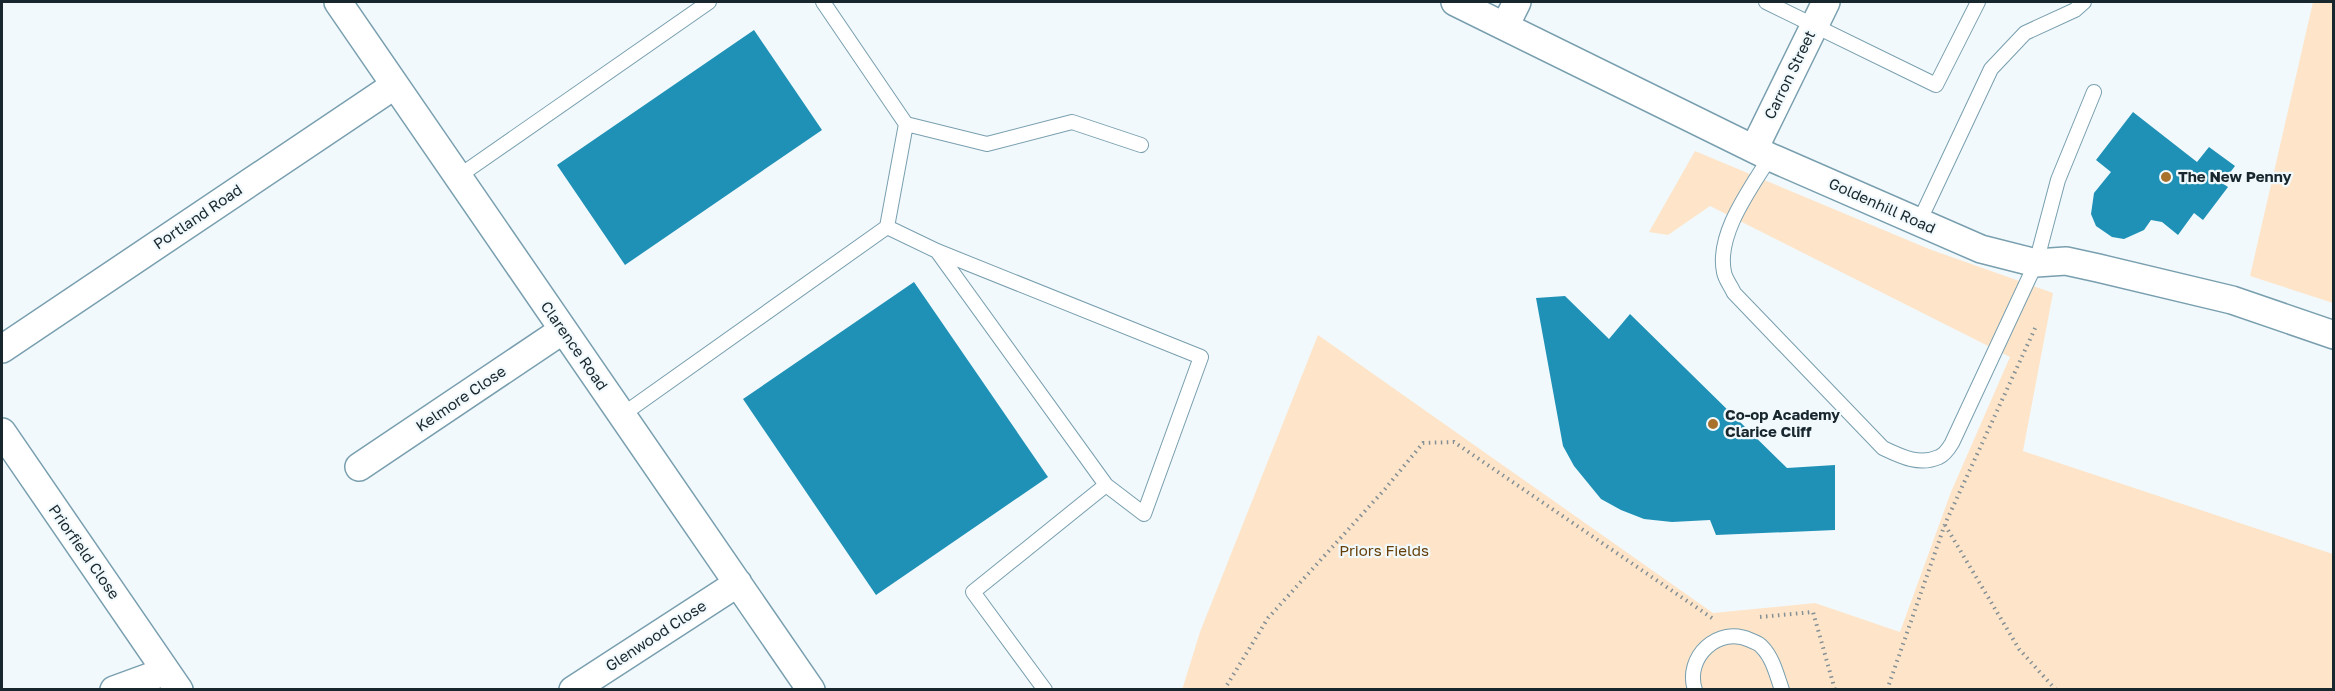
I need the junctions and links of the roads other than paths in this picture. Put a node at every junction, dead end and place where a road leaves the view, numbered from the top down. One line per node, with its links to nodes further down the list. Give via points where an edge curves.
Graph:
1 (338, 2): 11 (street, Clarence Road)
2 (709, 2): 16 (lane)
3 (823, 2): 13 (lane)
4 (1455, 2): 10 (street, Goldenhill Road)
5 (1517, 2): 10 (street)
6 (1766, 2): 9 (lane)
7 (1978, 2): 9 (lane, via 1936,85)
8 (2084, 2): 17 (lane, via 2025,33 1991,69)
9 (1820, 13): 15 (street, Carron Street)
10 (1505, 26): 15 (street, Goldenhill Road)
11 (395, 85): 16 (street, Clarence Road); 23 (street, Portland Road)
12 (2094, 92): 20 (lane, via 2058,180)
13 (906, 124): 14 (lane, via 987,144 1072,122); 18 (lane)
14 (1141, 145)
15 (1762, 153): 17 (street, Goldenhill Road); 20 (lane, via 1733,218 1722,255 1724,274 1734,293 1883,448 1904,459 1940,457 1953,443)
16 (459, 176): 21 (street, Clarence Road)
17 (1919, 222): 20 (street, Goldenhill Road, via 1981,249)
18 (887, 227): 19 (lane); 24 (lane)
19 (937, 251): 27 (lane); 27 (lane, via 1201,357 1144,514)
20 (2036, 263): 22 (street, Goldenhill Road, via 2066,261 2232,300)
21 (563, 330): 24 (street, Clarence Road); 26 (street, Kelmore Close)
22 (2334, 334)
23 (2, 350)
24 (622, 415): 28 (street, Clarence Road)
25 (2, 432): 29 (street, Priorfield Close)
26 (358, 467)
27 (1106, 485): 33 (lane, via 973,592)
28 (738, 584): 31 (street, Glenwood Close); 32 (street, Clarence Road)
29 (173, 680): 30 (street, Priorfield Close)
30 (114, 690)
31 (573, 690)
32 (811, 690)
33 (1045, 690)
34 (1695, 690): 35 (lane, via 1694,663 1706,646 1724,636 1743,636 1761,645)
35 (1782, 690)

